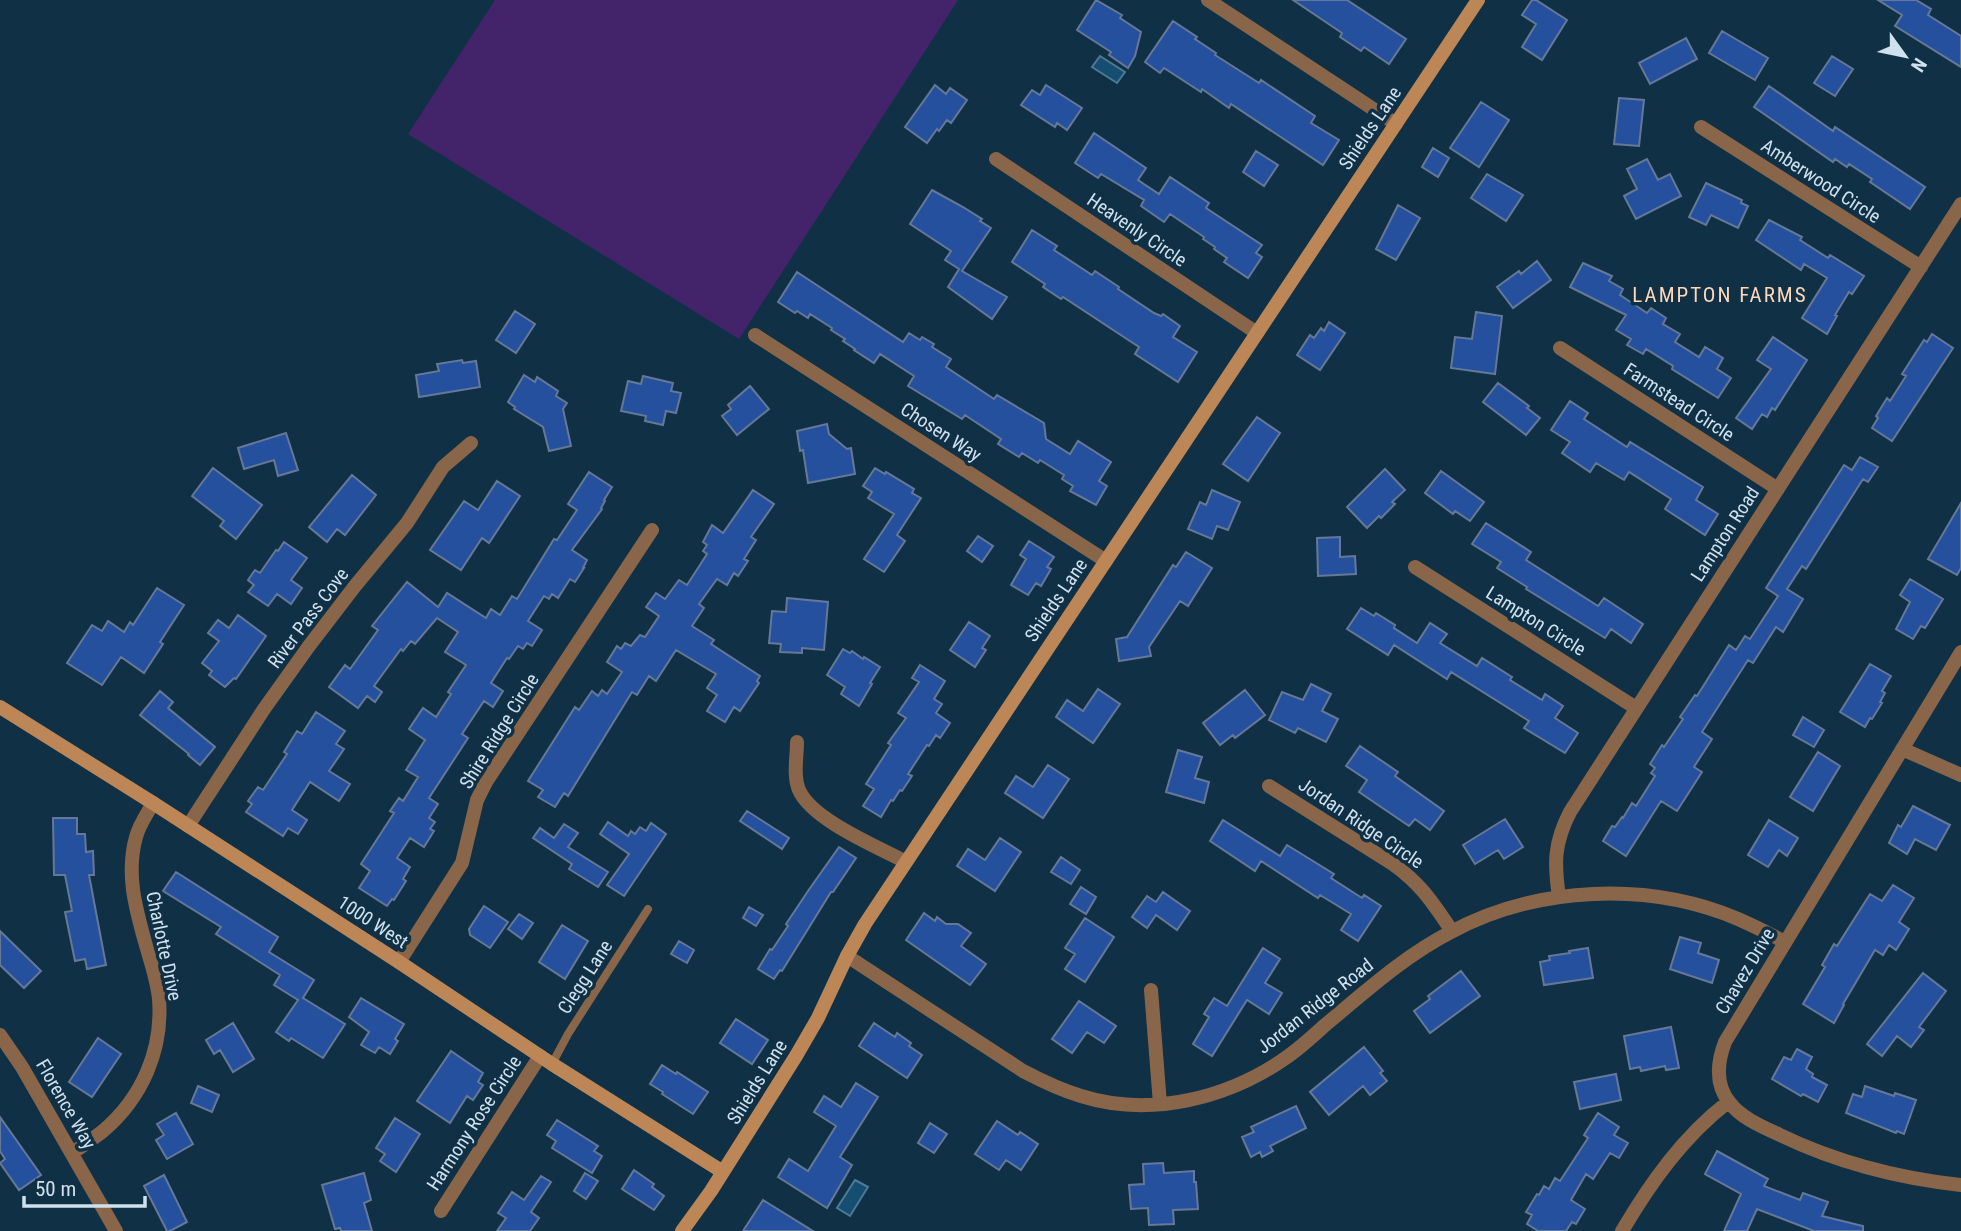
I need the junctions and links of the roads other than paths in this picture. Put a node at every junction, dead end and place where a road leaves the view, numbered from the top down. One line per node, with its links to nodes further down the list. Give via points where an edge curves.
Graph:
1 (1209, 0): 3 (street)
2 (1478, 0): 3 (main road, Shields Lane)
3 (1396, 124): 8 (main road, Shields Lane)
4 (1701, 127): 7 (street, Amberwood Circle)
5 (996, 159): 8 (street, Heavenly Circle)
6 (1961, 204): 7 (street, Lampton Road)
7 (1921, 267): 12 (street, Lampton Road)
8 (1257, 333): 14 (main road, Shields Lane)
9 (755, 335): 14 (street, Chosen Way)
10 (1560, 348): 12 (street, Farmstead Circle)
11 (471, 443): 24 (street, River Pass Cove, via 443,467 407,523 309,646)
12 (1778, 489): 18 (street, Lampton Road)
13 (652, 530): 31 (street, Shire Ridge Circle, via 486,782 477,800 462,863)
14 (1106, 561): 25 (main road, Shields Lane)
15 (1415, 567): 18 (street, Lampton Circle)
16 (1961, 652): 20 (street, Chavez Drive)
17 (0, 707): 23 (main road, 1000 West)
18 (1636, 708): 26 (street, Lampton Road, via 1561,829 1555,868)
19 (797, 742): 25 (street, via 796,776 805,801 837,825)
20 (1902, 749): 21 (street); 29 (street, Chavez Drive)
21 (1961, 775)
22 (1269, 786): 28 (street, Jordan Ridge Circle, via 1411,878)
23 (153, 803): 24 (main road, 1000 West); 37 (street, Charlotte Drive, via 137,834 131,870 159,998 157,1045 136,1094 103,1131)
24 (188, 826): 31 (main road, 1000 West)
25 (906, 862): 30 (main road, Shields Lane)
26 (1559, 897): 28 (street, Jordan Ridge Road, via 1522,905); 29 (street, Jordan Ridge Road, via 1602,893 1674,900 1737,919)
27 (648, 909): 34 (lane, Clegg Lane, via 568,1034)
28 (1452, 931): 36 (street, Jordan Ridge Road, via 1413,954 1259,1075 1195,1100)
29 (1785, 942): 35 (street, Chavez Drive, via 1720,1056 1720,1086)
30 (847, 956): 36 (street, Jordan Ridge Road, via 1053,1086 1115,1104); 38 (main road, Shields Lane, via 807,1037)
31 (399, 962): 34 (main road, 1000 West)
32 (1151, 990): 36 (street)
33 (0, 1035): 37 (street, Florence Way)
34 (546, 1060): 38 (main road, 1000 West); 40 (street, Harmony Rose Circle)
35 (1728, 1102): 39 (street, via 1771,1131 1848,1164); 43 (street, via 1677,1150)
36 (1160, 1104)
37 (72, 1153): 41 (street, Florence Way)
38 (723, 1172): 42 (main road, Shields Lane)
39 (1961, 1185)
40 (441, 1211)
41 (116, 1231)
42 (682, 1231)
43 (1622, 1231)

